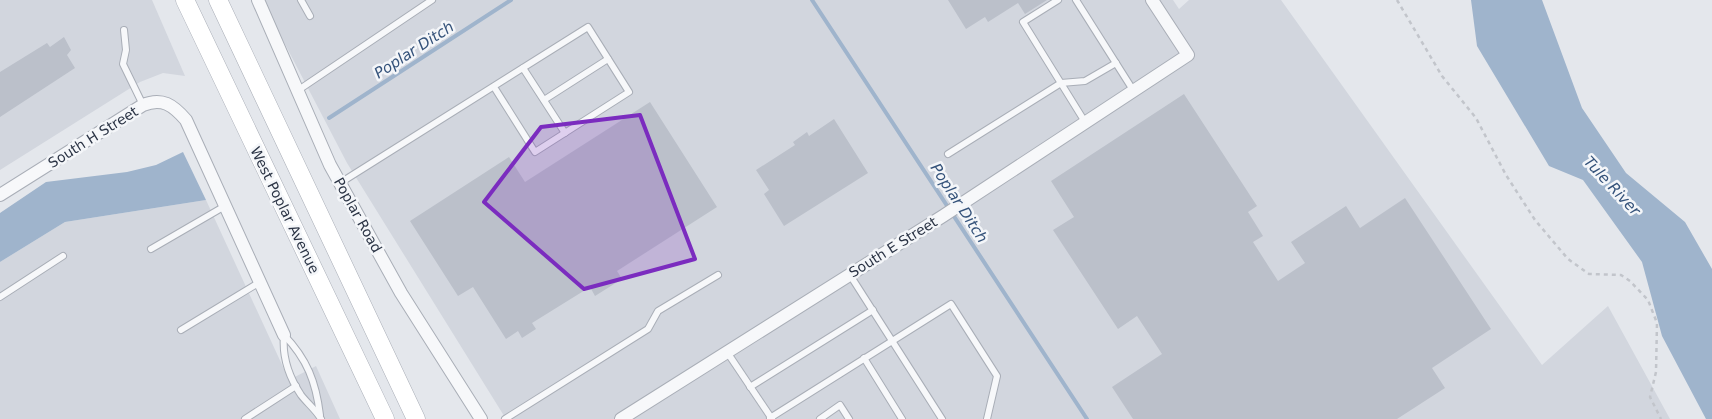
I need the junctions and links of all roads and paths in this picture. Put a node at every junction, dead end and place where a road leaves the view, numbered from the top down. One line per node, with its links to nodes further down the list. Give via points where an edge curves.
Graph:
1 (185, 0): 44 (main road, West Poplar Avenue)
2 (218, 0): 45 (main road, West Poplar Avenue)
3 (258, 0): 18 (street, Poplar Road)
4 (301, 0): 10 (lane)
5 (432, 0): 18 (lane)
6 (1058, 0): 15 (lane, via 1023,22)
7 (1076, 0): 13 (lane)
8 (1152, 0): 17 (street, South E Street, via 1188,55)
9 (1397, 0): 54 (path, via 1442,76 1476,118 1506,175 1535,220 1568,259 1589,274 1621,275 1648,300 1657,323 1656,372 1650,397)
10 (310, 16)
11 (124, 30): 20 (lane, via 126,50 123,64)
12 (608, 59): 14 (lane, via 588,27); 19 (lane); 22 (lane, via 629,92)
13 (1116, 63): 15 (lane, via 1085,81); 17 (lane)
14 (523, 68): 16 (lane); 19 (lane)
15 (1061, 83): 21 (lane); 23 (lane)
16 (494, 86): 22 (lane, via 535,152); 24 (lane)
17 (1133, 90): 21 (street, South E Street)
18 (297, 91): 24 (street, Poplar Road)
19 (544, 100): 22 (lane)
20 (143, 105): 25 (street, South H Street); 26 (street, South H Street, via 163,102 175,107 186,120)
21 (1085, 122): 30 (street, South E Street)
22 (565, 133)
23 (948, 154)
24 (340, 183): 46 (street, Poplar Road, via 402,293)
25 (0, 195)
26 (225, 206): 27 (lane); 31 (street)
27 (151, 249)
28 (63, 256): 32 (lane)
29 (718, 275): 47 (lane, via 658,311 648,330)
30 (850, 275): 33 (lane); 37 (street, South E Street)
31 (260, 282): 34 (lane); 35 (street)
32 (0, 297)
33 (873, 310): 36 (lane); 40 (lane)
34 (181, 330)
35 (284, 335): 39 (lane, via 282,351); 41 (lane, via 296,348 314,381)
36 (892, 340): 38 (lane); 52 (lane); 53 (lane, via 951,304 997,376)
37 (727, 352): 40 (lane); 48 (street, South E Street)
38 (864, 358): 42 (lane); 51 (lane)
39 (296, 386): 41 (lane); 43 (lane)
40 (750, 388): 42 (lane)
41 (321, 417)
42 (771, 418)
43 (245, 419)
44 (385, 419)
45 (416, 419)
46 (481, 419)
47 (505, 419)
48 (621, 419)
49 (820, 419): 50 (lane, via 840,406)
50 (849, 419)
51 (902, 419)
52 (942, 419)
53 (987, 419)
54 (1661, 419)

